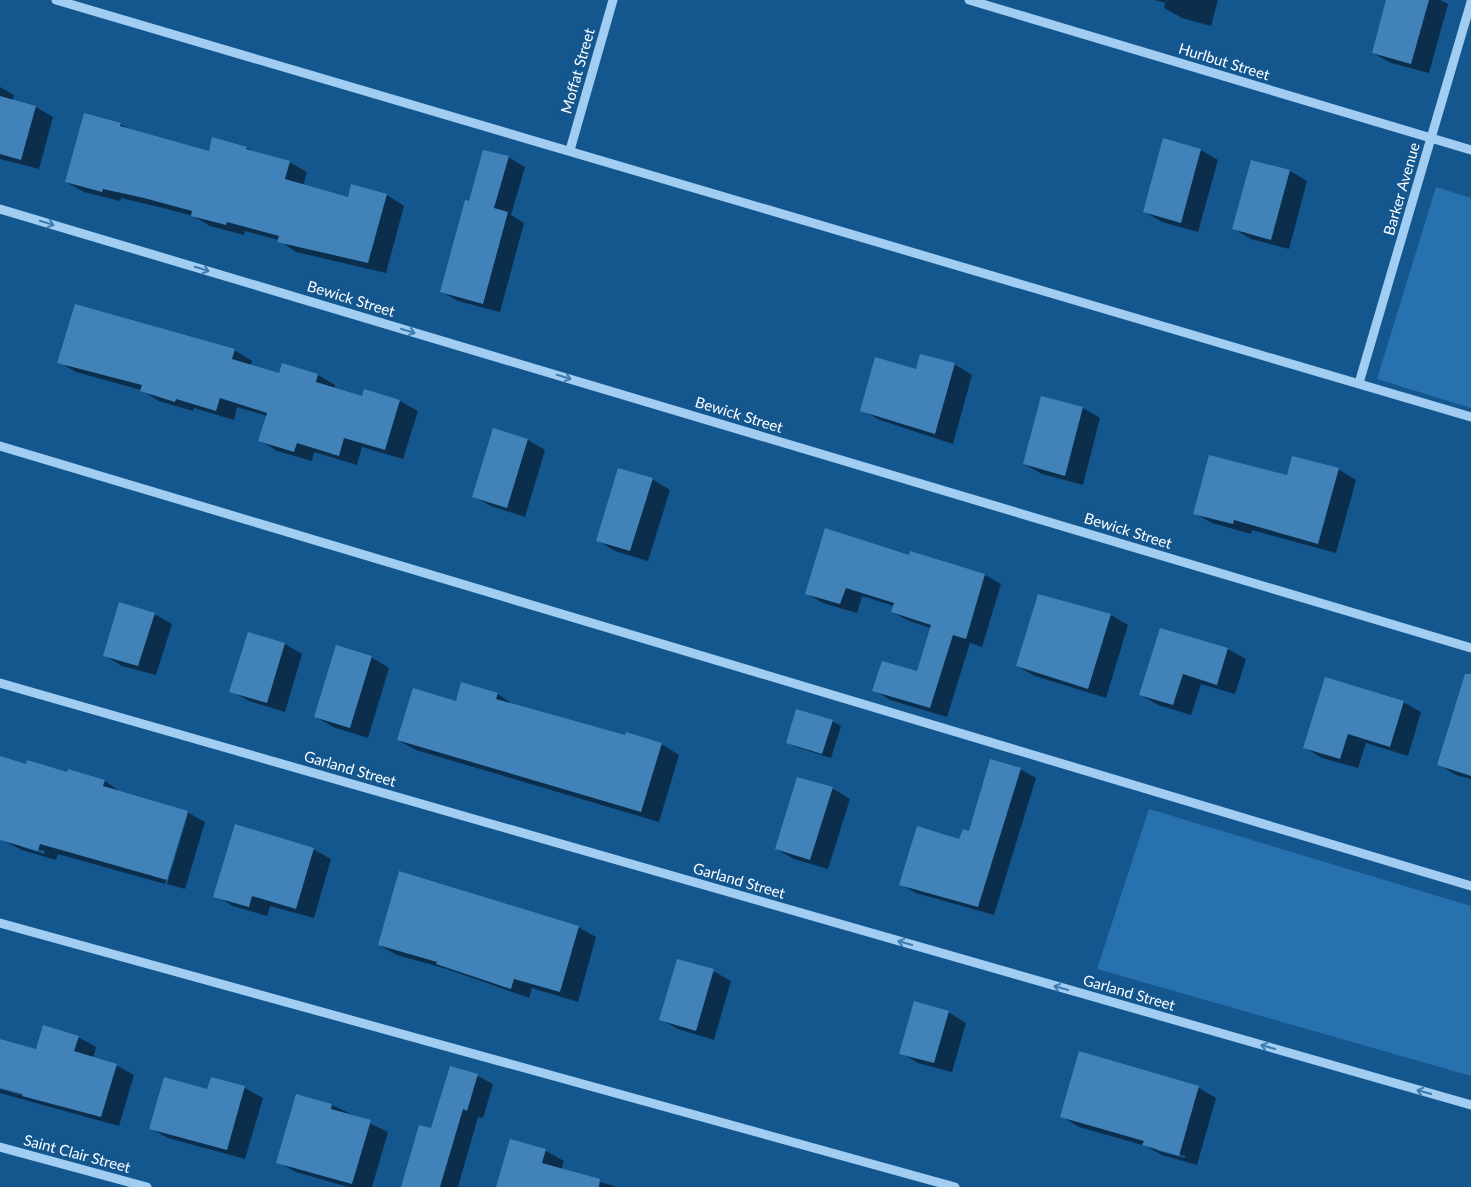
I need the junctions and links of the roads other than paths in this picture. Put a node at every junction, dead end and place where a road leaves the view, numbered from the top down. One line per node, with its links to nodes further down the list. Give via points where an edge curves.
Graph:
1 (56, 0): 6 (street)
2 (613, 0): 6 (street, Moffat Street)
3 (969, 0): 5 (street, Hurlbut Street)
4 (1471, 2): 5 (street, Barker Avenue)
5 (1431, 138): 7 (street, Hurlbut Street); 9 (street, Barker Avenue)
6 (570, 150): 9 (street)
7 (1471, 150)
8 (0, 209): 12 (street, Bewick Street, one-way to 12)
9 (1360, 383): 10 (street)
10 (1471, 417)
11 (0, 446): 14 (street)
12 (1471, 648)
13 (0, 683): 16 (street, Garland Street, one-way to 13)
14 (1471, 886)
15 (0, 923): 19 (street)
16 (1471, 1105)
17 (0, 1147): 18 (street, Saint Clair Street)
18 (148, 1187)
19 (955, 1187)

